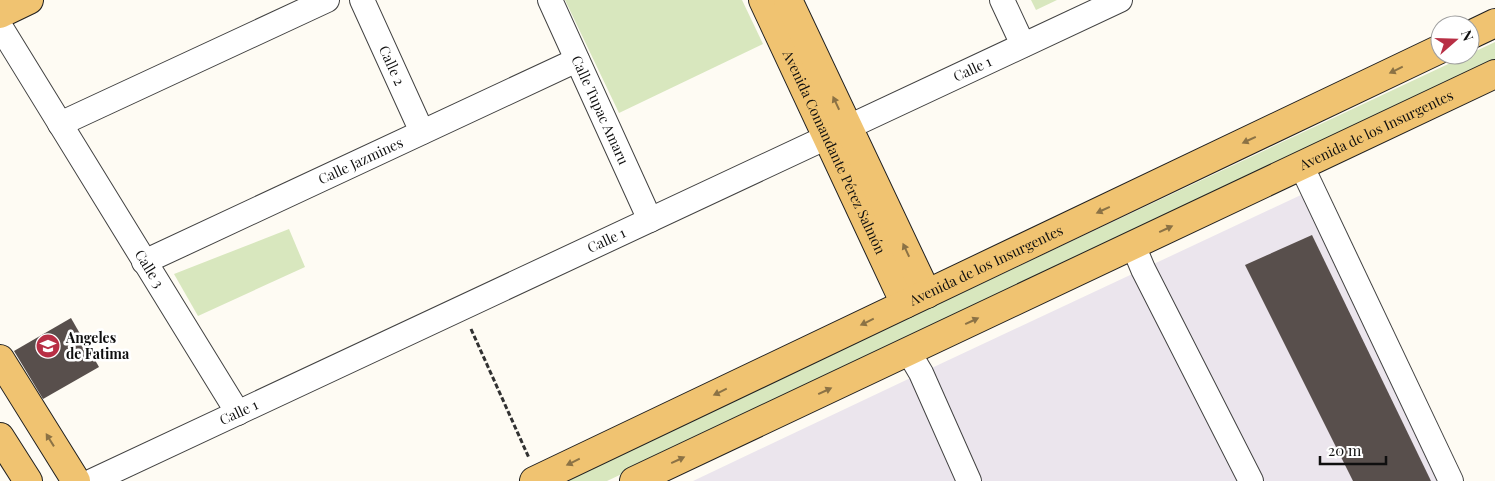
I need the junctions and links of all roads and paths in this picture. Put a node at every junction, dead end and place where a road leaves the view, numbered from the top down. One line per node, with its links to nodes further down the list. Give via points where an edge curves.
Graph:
1 (29, 0): 9 (main road)
2 (326, 0): 17 (street)
3 (362, 0): 18 (street, Calle 2)
4 (550, 0): 15 (street, Calle Tupac Amaru)
5 (763, 0): 19 (main road, Avenida Comandante Pérez Salmón)
6 (788, 0): 19 (main road, Avenida Comandante Pérez Salmón, one-way to 6)
7 (1002, 0): 13 (street)
8 (1120, 0): 13 (street, Calle 1)
9 (0, 14)
10 (1495, 23): 12 (main road)
11 (0, 26): 17 (street, Calle 3)
12 (1480, 30)
13 (1023, 45): 19 (street, Calle 1)
14 (1430, 54): 24 (main road, Avenida de los Insurgentes, one-way to 24)
15 (577, 60): 18 (street, Calle Jazmines); 21 (street, Calle Tupac Amaru)
16 (1495, 74): 20 (main road, Avenida de los Insurgentes)
17 (60, 124): 23 (street, Calle 3)
18 (422, 132): 23 (street, Calle Jazmines)
19 (838, 132): 21 (street, Calle 1); 24 (main road, Avenida Comandante Pérez Salmón)
20 (1301, 165): 22 (main road, Avenida de los Insurgentes, one-way to 20); 37 (street)
21 (650, 220): 25 (street, Calle 1)
22 (1133, 245): 26 (main road, Avenida de los Insurgentes, one-way to 22); 36 (street)
23 (144, 262): 28 (street, Calle 3)
24 (916, 299): 30 (main road, Avenida de los Insurgentes, one-way to 30)
25 (461, 308): 28 (street, Calle 1); 30 (path)
26 (908, 351): 34 (main road, Avenida de los Insurgentes, one-way to 26); 35 (street)
27 (0, 359): 32 (main road, one-way to 27)
28 (238, 413): 33 (street, Calle 1)
29 (0, 437): 31 (main road)
30 (536, 480)
31 (28, 481)
32 (76, 481)
33 (92, 481)
34 (634, 481)
35 (969, 481)
36 (1250, 481)
37 (1451, 481)

